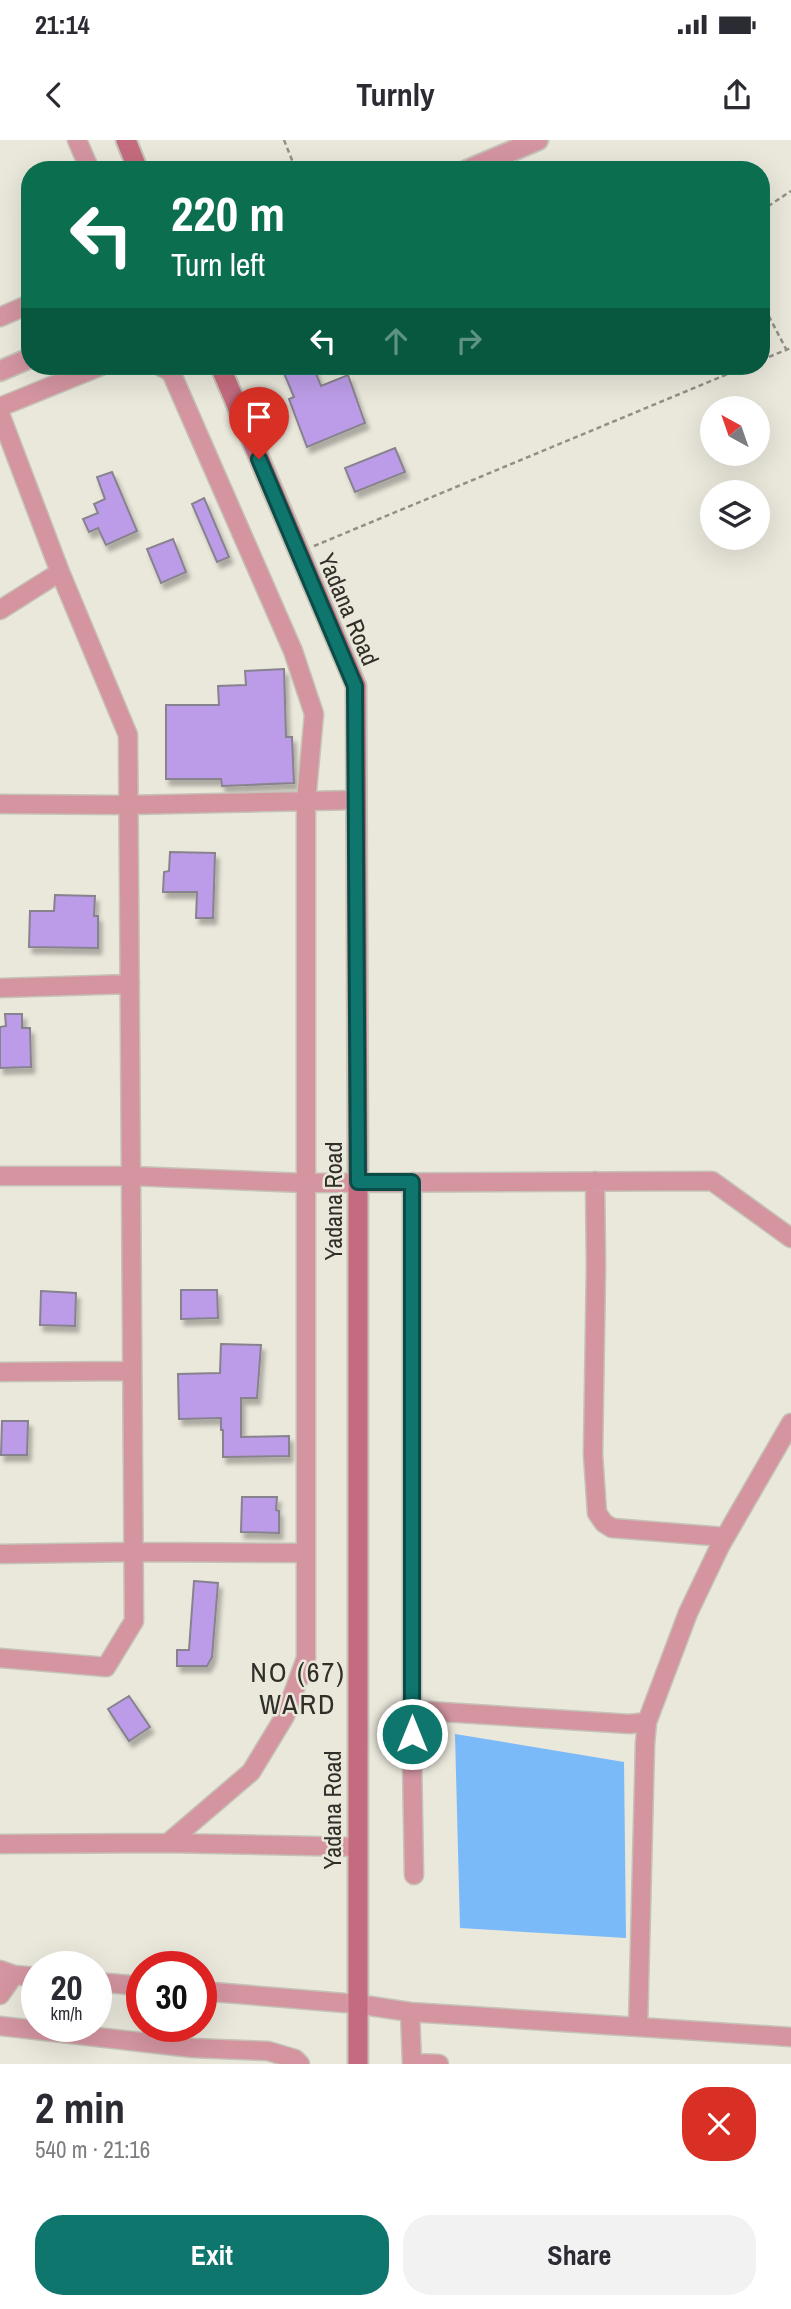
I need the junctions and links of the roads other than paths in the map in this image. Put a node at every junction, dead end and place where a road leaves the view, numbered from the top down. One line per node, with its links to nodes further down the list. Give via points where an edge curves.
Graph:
1 (77, 140): 4 (street)
2 (126, 140): 5 (main road)
3 (537, 140): 6 (street)
4 (86, 161)
5 (134, 161)
6 (488, 161)
7 (21, 308): 8 (street)
8 (0, 317)
9 (21, 362): 10 (street)
10 (0, 370)
11 (79, 375): 14 (street)
12 (172, 375): 19 (street, via 297,663 314,713)
13 (224, 375): 18 (main road, Yadana Road, via 355,686)
14 (0, 407)
15 (0, 414): 16 (street)
16 (60, 572): 17 (street); 21 (street, via 128,735)
17 (0, 610)
18 (355, 800): 19 (street); 27 (main road, Yadana Road)
19 (306, 801): 21 (street); 29 (street)
20 (0, 804): 21 (street)
21 (127, 805): 22 (street)
22 (130, 984): 23 (street); 25 (street)
23 (0, 988)
24 (0, 1176): 25 (street)
25 (131, 1176): 29 (street); 32 (street)
26 (595, 1181): 28 (street); 30 (street, via 712,1181); 34 (street, via 593,1454 597,1513 612,1528)
27 (358, 1182): 28 (street); 29 (street); 43 (main road, Yadana Road)
28 (412, 1182): 39 (street)
29 (306, 1183): 36 (street)
30 (791, 1238)
31 (0, 1371): 32 (street)
32 (132, 1371): 35 (street)
33 (791, 1423): 34 (street)
34 (725, 1537): 40 (street, via 688,1613)
35 (134, 1552): 36 (street); 37 (street); 38 (street, via 134,1621 106,1667)
36 (306, 1553): 41 (street, via 306,1658 285,1716 251,1772)
37 (0, 1555)
38 (0, 1658)
39 (412, 1710): 40 (street); 44 (street)
40 (647, 1722): 51 (street)
41 (168, 1843): 42 (street); 43 (street)
42 (0, 1844)
43 (357, 1847): 48 (main road, Yadana Road)
44 (414, 1875)
45 (7, 1972): 47 (street)
46 (217, 1992): 48 (street)
47 (0, 1995)
48 (357, 2004): 49 (street); 57 (main road, Yadana Road)
49 (410, 2012): 51 (street); 54 (street)
50 (0, 2026): 53 (street)
51 (638, 2027): 52 (street)
52 (791, 2037)
53 (192, 2048): 55 (street); 56 (street, via 268,2051)
54 (412, 2063): 58 (street)
55 (180, 2064)
56 (300, 2064)
57 (358, 2064)
58 (439, 2064)

